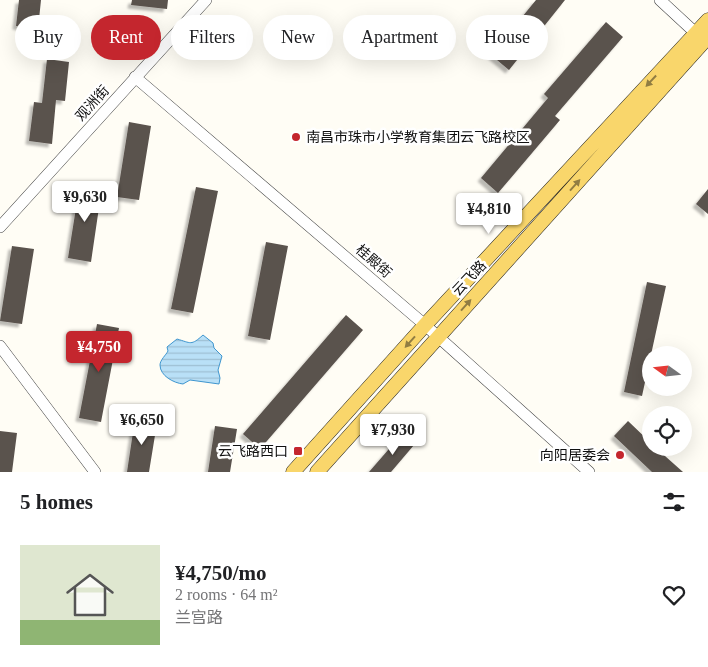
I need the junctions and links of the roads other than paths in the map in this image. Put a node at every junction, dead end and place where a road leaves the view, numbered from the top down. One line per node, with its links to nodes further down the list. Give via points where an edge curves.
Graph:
1 (206, 0): 5 (street, 观洲街)
2 (660, 0): 4 (street)
3 (708, 20): 4 (main road, 云飞路)
4 (704, 39): 7 (main road, 云飞路, one-way to 7); 8 (main road, 云飞路, one-way to 4)
5 (136, 77): 6 (street, 观洲街); 7 (street, 桂殿街)
6 (0, 227)
7 (425, 325): 8 (street, 桂殿街); 11 (main road, 云飞路, one-way to 11)
8 (438, 337): 12 (main road, 云飞路); 13 (street, 桂殿街)
9 (0, 346): 10 (street)
10 (95, 472)
11 (293, 472)
12 (317, 472)
13 (590, 472)

